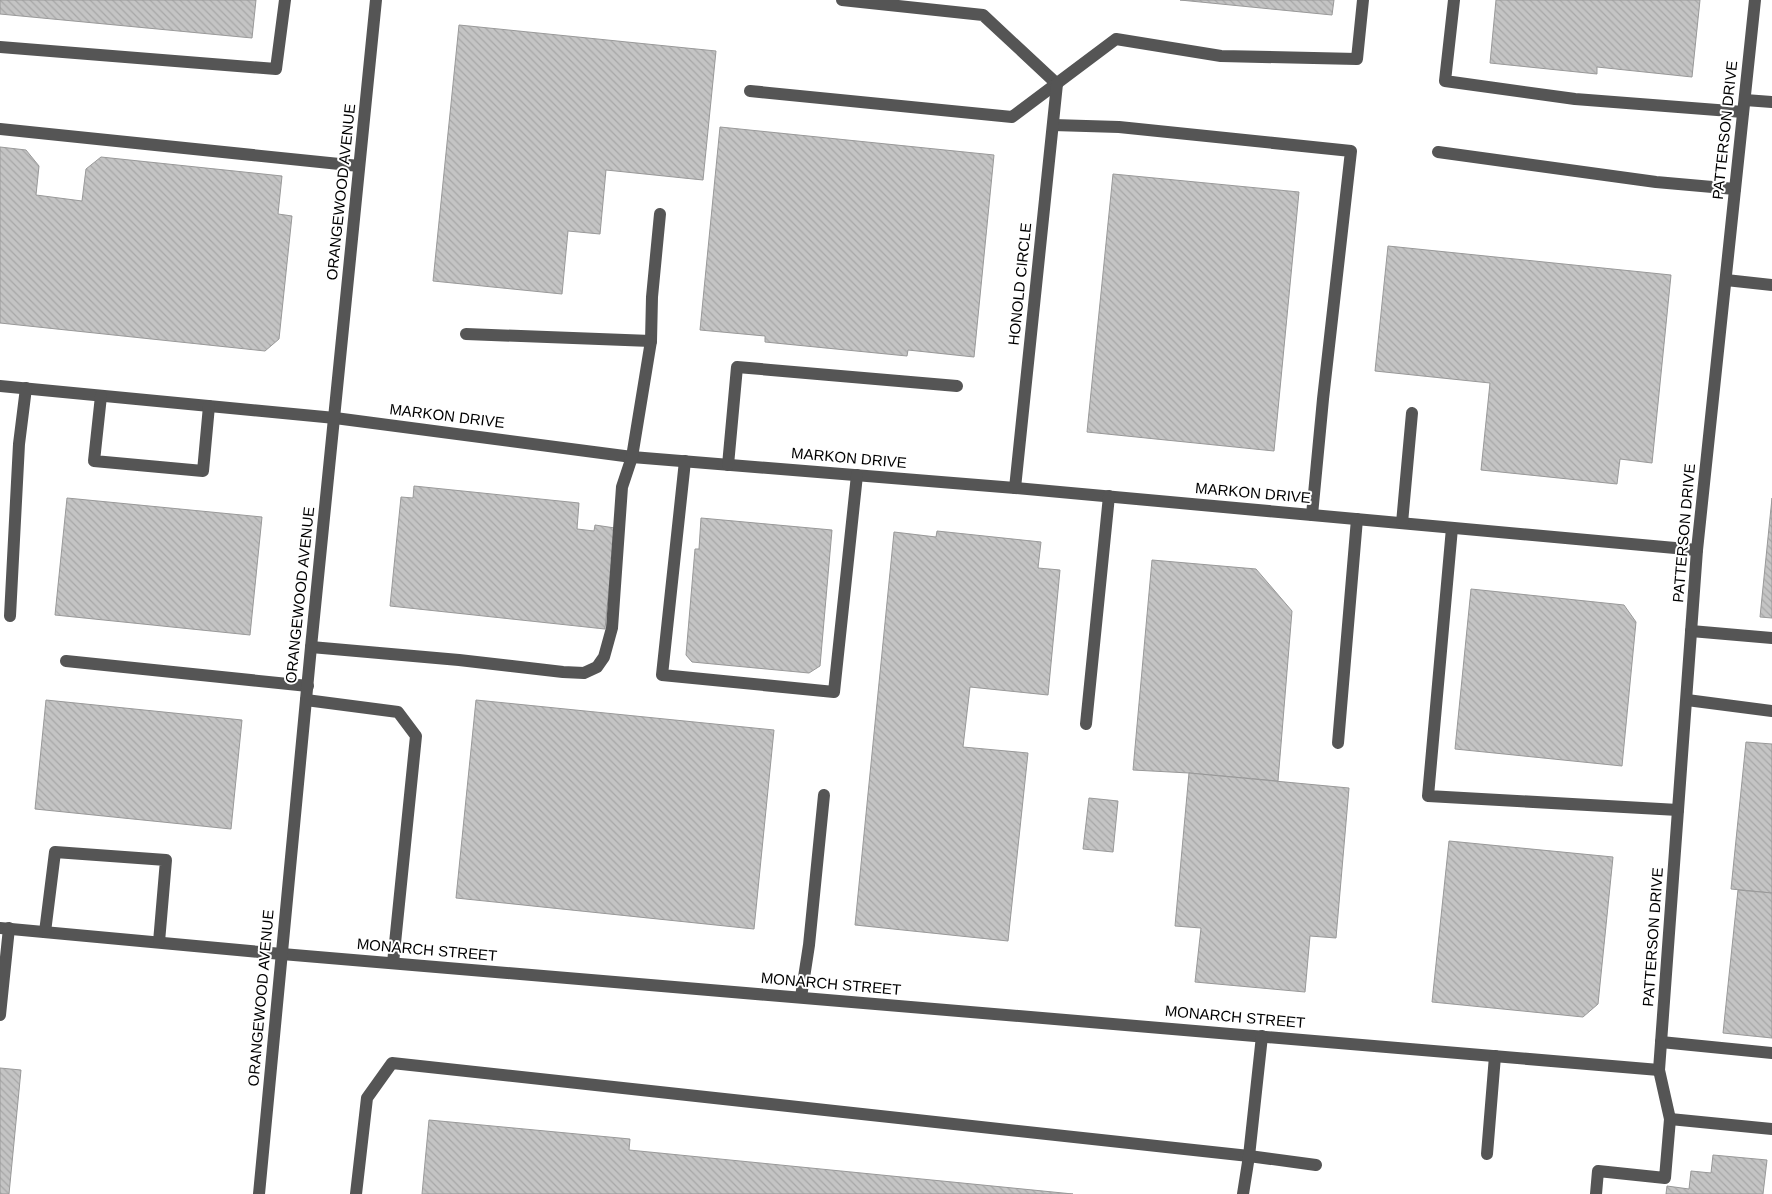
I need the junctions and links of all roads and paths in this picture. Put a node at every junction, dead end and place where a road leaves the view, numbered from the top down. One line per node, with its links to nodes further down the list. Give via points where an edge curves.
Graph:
1 (285, 0): 7 (street, via 276,69)
2 (376, 0): 15 (street, ORANGEWOOD AVENUE)
3 (842, 0): 8 (street, via 983,15)
4 (1363, 0): 8 (street, via 1357,59 1221,56 1116,39)
5 (1454, 0): 11 (street, via 1444,81 1575,99)
6 (1755, 0): 11 (street, PATTERSON DRIVE)
7 (0, 47)
8 (1057, 84): 9 (street, via 1012,117); 12 (street, HONOLD CIRCLE)
9 (750, 92)
10 (1772, 102): 11 (street)
11 (1744, 106): 16 (street, PATTERSON DRIVE)
12 (1053, 125): 33 (street, HONOLD CIRCLE); 35 (street, via 1119,128 1351,151)
13 (0, 129): 15 (street)
14 (1438, 152): 16 (street, via 1656,182)
15 (360, 166): 28 (street, ORANGEWOOD AVENUE)
16 (1735, 189): 18 (street, PATTERSON DRIVE)
17 (660, 214): 21 (street)
18 (1726, 280): 19 (street); 39 (street, PATTERSON DRIVE)
19 (1772, 285)
20 (466, 334): 21 (street)
21 (650, 341): 29 (street)
22 (0, 386): 24 (street, MARKON DRIVE)
23 (957, 386): 31 (street, via 737,366)
24 (26, 388): 25 (street, MARKON DRIVE); 40 (street, via 19,444)
25 (101, 396): 26 (street, MARKON DRIVE); 26 (street, via 94,461 203,471)
26 (210, 406): 28 (street, MARKON DRIVE)
27 (1412, 413): 37 (street)
28 (335, 418): 29 (street, MARKON DRIVE); 43 (street, ORANGEWOOD AVENUE)
29 (632, 457): 30 (street, MARKON DRIVE); 43 (street, via 622,487 612,628 604,657 597,667 584,672 563,672)
30 (685, 461): 31 (street, MARKON DRIVE); 32 (street, via 662,675 834,692)
31 (728, 465): 32 (street, MARKON DRIVE)
32 (858, 475): 33 (street, MARKON DRIVE)
33 (1015, 488): 34 (street, MARKON DRIVE)
34 (1109, 496): 35 (street, MARKON DRIVE); 49 (street)
35 (1312, 515): 36 (street, MARKON DRIVE)
36 (1357, 519): 37 (street, MARKON DRIVE); 50 (street)
37 (1402, 523): 38 (street, MARKON DRIVE)
38 (1452, 528): 39 (street, MARKON DRIVE); 52 (street, via 1428,796)
39 (1698, 550): 41 (street, PATTERSON DRIVE)
40 (10, 616)
41 (1691, 631): 42 (street); 47 (street, PATTERSON DRIVE)
42 (1772, 638)
43 (311, 647): 45 (street, ORANGEWOOD AVENUE)
44 (66, 661): 45 (street)
45 (308, 686): 46 (street, ORANGEWOOD AVENUE)
46 (306, 700): 56 (street, ORANGEWOOD AVENUE); 57 (street, via 398,712 416,736)
47 (1686, 700): 48 (street); 52 (street, PATTERSON DRIVE)
48 (1772, 711)
49 (1086, 724)
50 (1338, 743)
51 (824, 795): 58 (street)
52 (1678, 810): 61 (street, PATTERSON DRIVE)
53 (5, 928): 54 (street, MONARCH STREET); 59 (street)
54 (45, 932): 55 (street, MONARCH STREET); 55 (street, via 54,852 166,860)
55 (159, 942): 56 (street, MONARCH STREET)
56 (282, 954): 57 (street, MONARCH STREET); 70 (street, ORANGEWOOD AVENUE)
57 (394, 963): 58 (street, MONARCH STREET)
58 (801, 997): 60 (street, MONARCH STREET)
59 (0, 1015)
60 (1262, 1036): 63 (street, MONARCH STREET); 68 (street)
61 (1661, 1042): 62 (street); 64 (street, PATTERSON DRIVE)
62 (1772, 1053)
63 (1495, 1056): 64 (street, MONARCH STREET); 67 (street)
64 (1660, 1070): 65 (street, PATTERSON DRIVE)
65 (1670, 1119): 66 (street); 73 (street, PATTERSON DRIVE, via 1665,1178 1598,1171)
66 (1772, 1129)
67 (1487, 1154)
68 (1249, 1156): 69 (street); 71 (street, via 392,1063 367,1098); 72 (street)
69 (1316, 1165)
70 (259, 1194)
71 (356, 1194)
72 (1243, 1194)
73 (1596, 1194)

